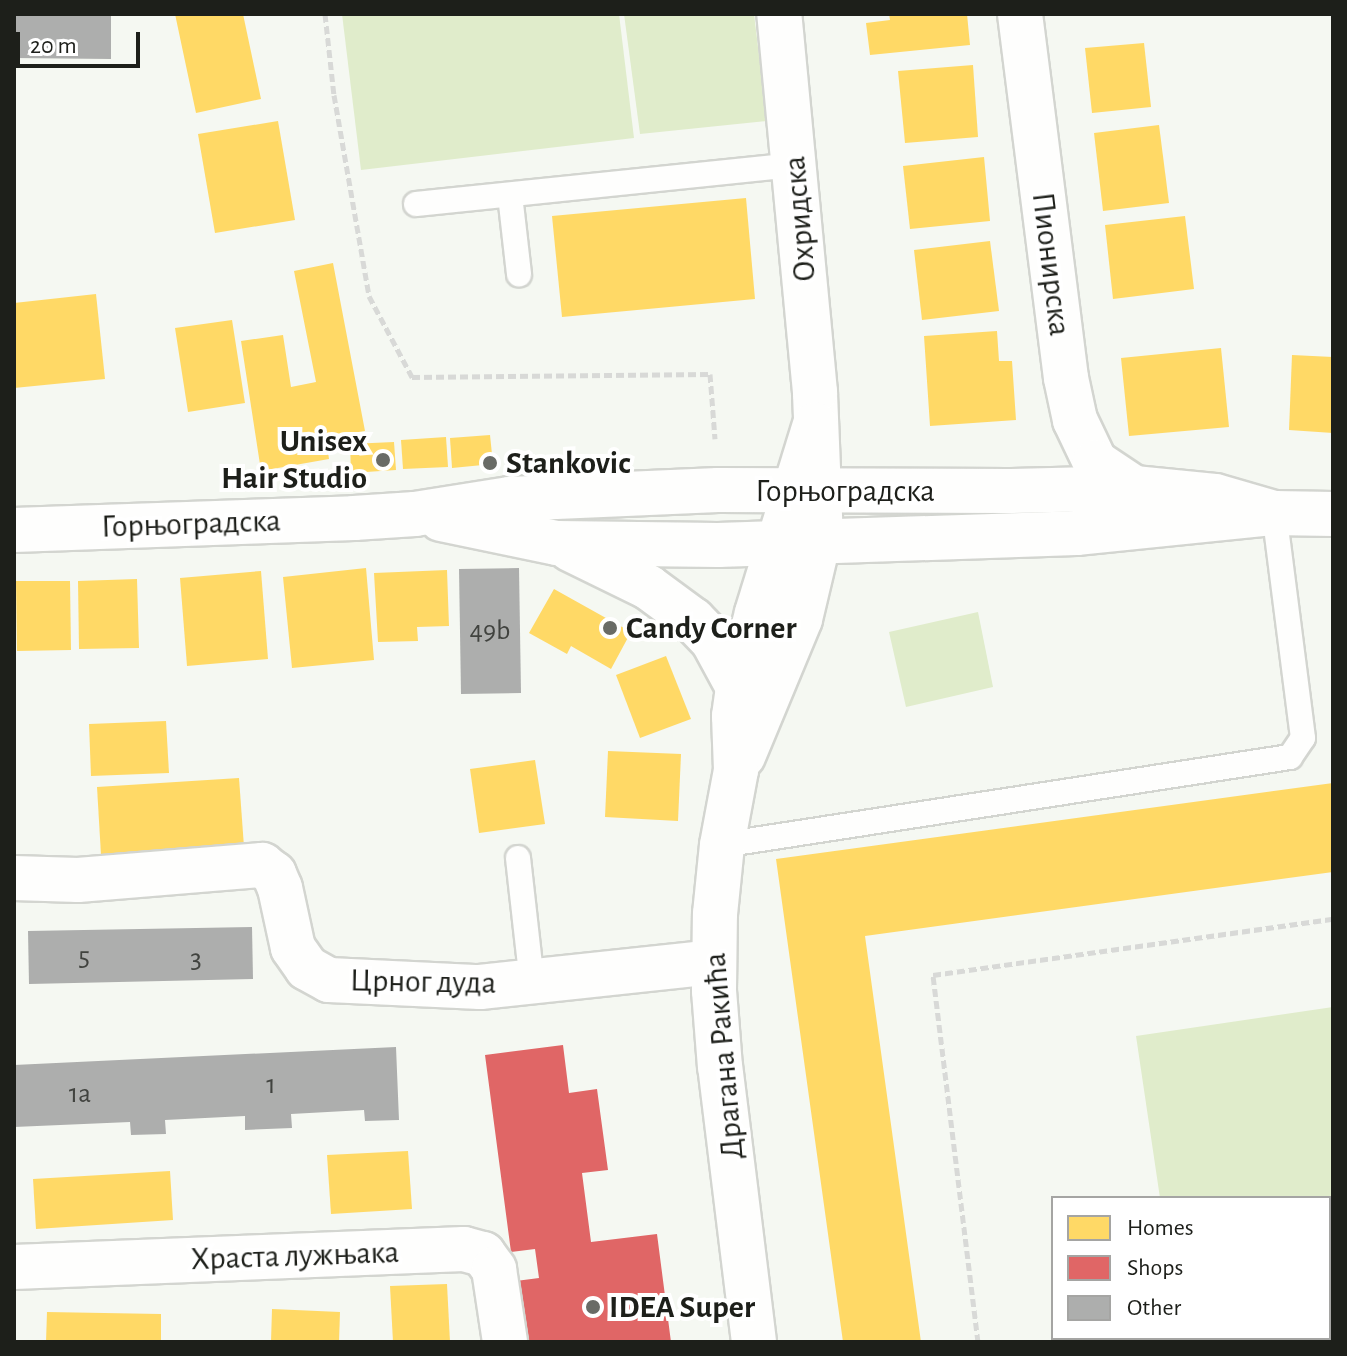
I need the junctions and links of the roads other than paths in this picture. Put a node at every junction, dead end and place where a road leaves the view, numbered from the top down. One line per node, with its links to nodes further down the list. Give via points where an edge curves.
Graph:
1 (779, 14): 3 (street, Охридска)
2 (1020, 14): 8 (street, Пионирска, via 1075,420 1095,462)
3 (795, 165): 4 (lane); 7 (street, Охридска)
4 (510, 195): 5 (lane); 6 (lane)
5 (416, 204)
6 (519, 274)
7 (815, 425): 9 (street, Драгана Ракића)
8 (1134, 488): 9 (street, Горњоградска); 10 (street, Горњоградска, via 1215,496)
9 (806, 491): 11 (street, Горњоградска, via 510,499); 15 (street, Драгана Ракића)
10 (1274, 513): 12 (street, Горњоградска); 15 (street, Горњоградска, via 1076,533); 18 (lane, via 1303,738 1290,757)
11 (415, 514): 13 (street, Горњоградска); 14 (street, Горњоградска)
12 (1333, 514)
13 (14, 530)
14 (557, 543): 15 (street, Горњоградска); 16 (street, via 648,587 693,620 713,641)
15 (798, 543): 16 (street, Драгана Ракића); 17 (street, Драгана Ракића, via 800,619)
16 (738, 687): 17 (street, Драгана Ракића)
17 (736, 770): 18 (street, Драгана Ракића)
18 (722, 845): 21 (street, Драгана Ракића)
19 (518, 858): 22 (lane)
20 (14, 878): 22 (street, Црног дуда, via 78,880 262,865 280,888 293,948 307,968 329,980 437,987)
21 (713, 962): 22 (street, Црног дуда); 25 (street, Драгана Ракића, via 720,1067)
22 (532, 983)
23 (14, 1267): 24 (street, Храста лужњака, via 464,1249 483,1254 494,1269)
24 (505, 1342)
25 (754, 1342)

